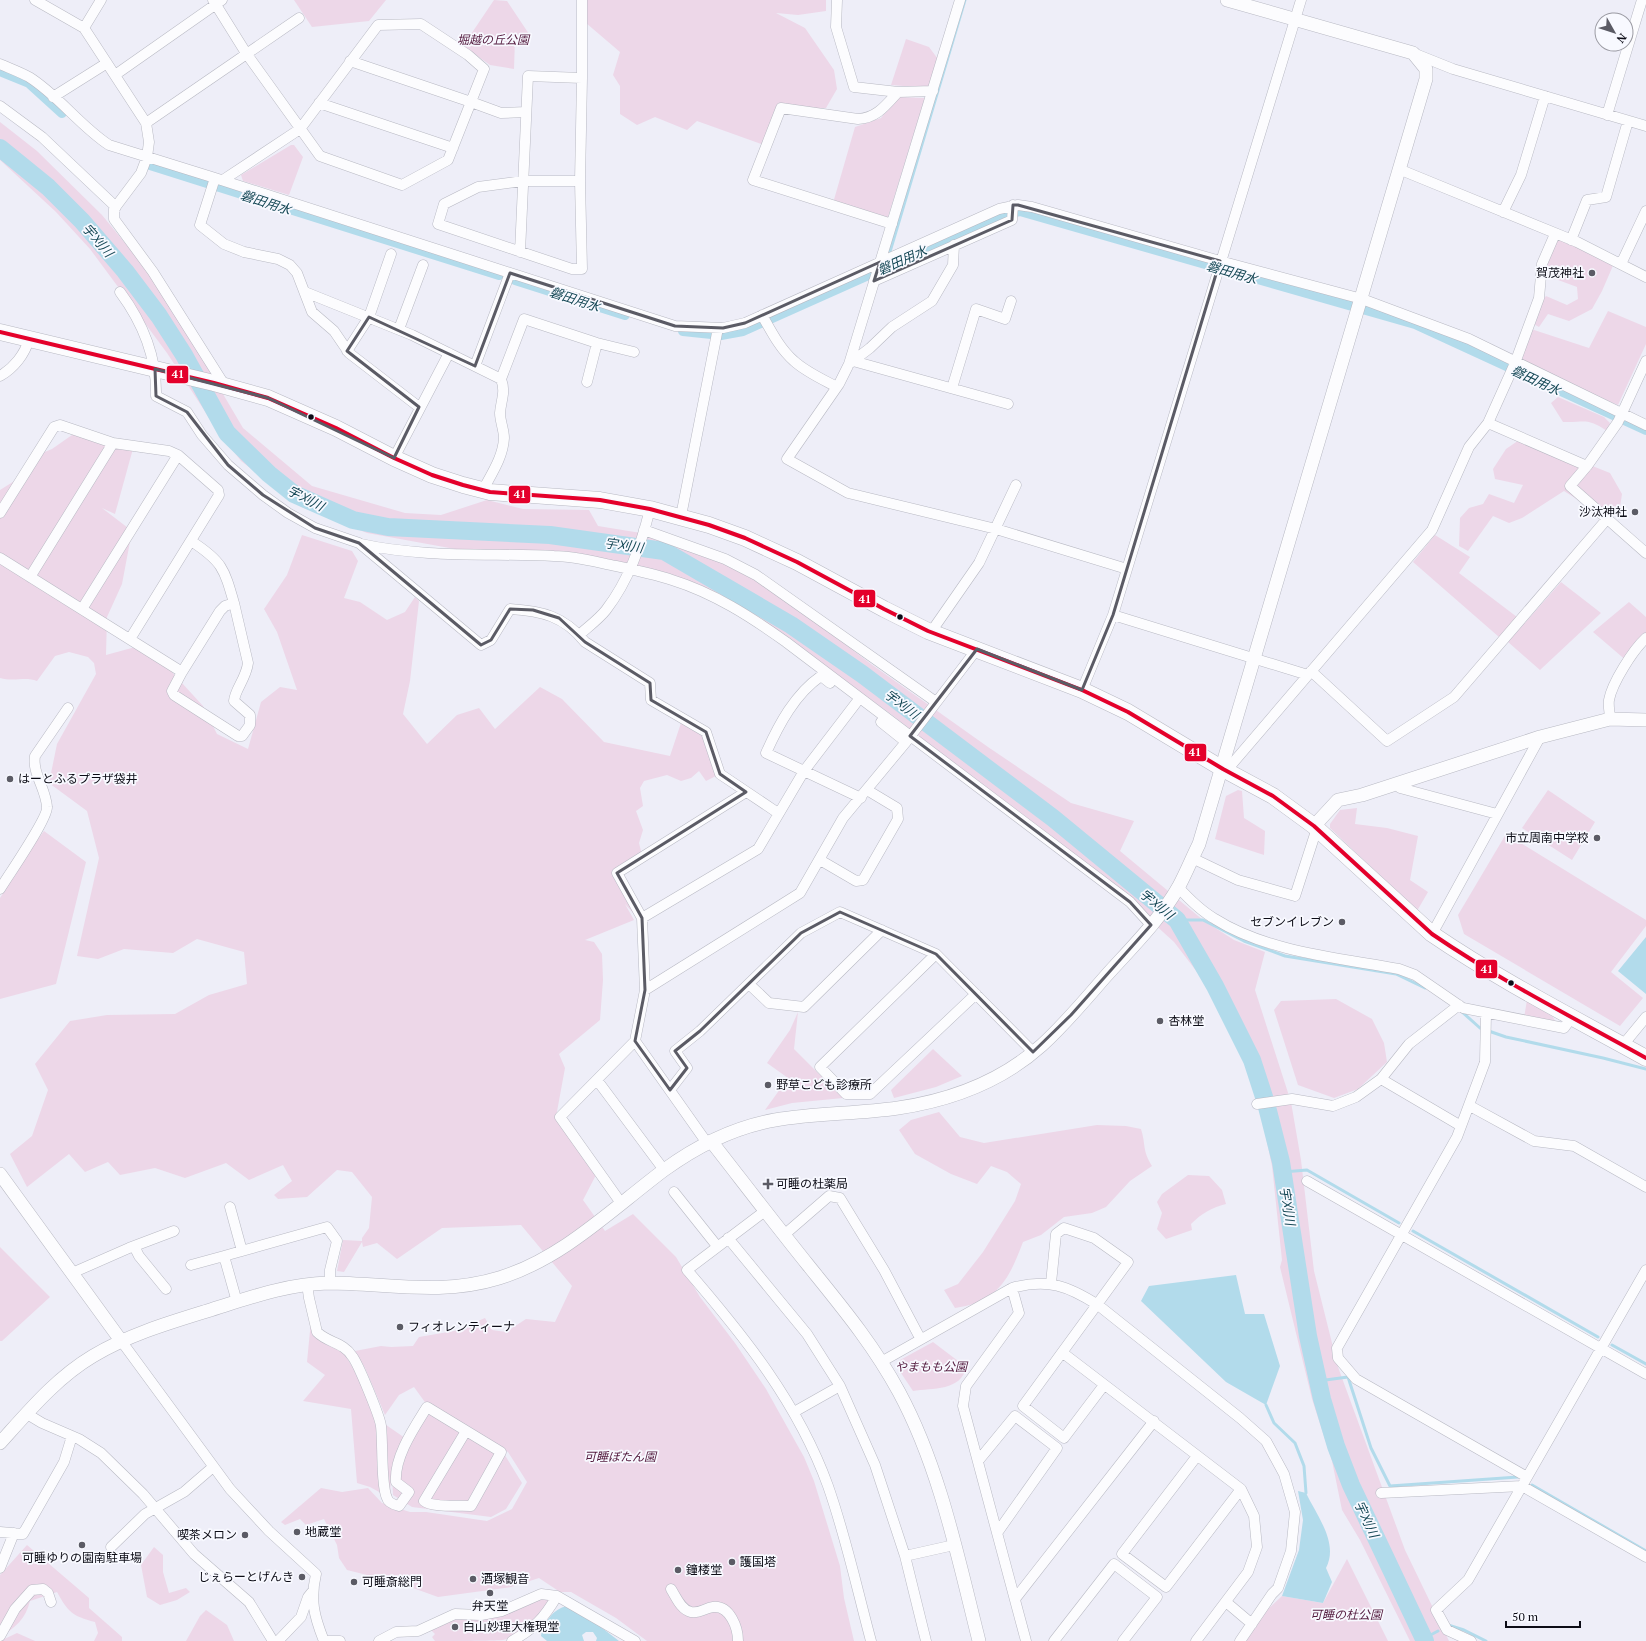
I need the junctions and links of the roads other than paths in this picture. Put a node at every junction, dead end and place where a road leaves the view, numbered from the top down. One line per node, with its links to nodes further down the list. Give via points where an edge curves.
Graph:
1 (34, 0): 12 (street)
2 (101, 0): 12 (street)
3 (582, 0): 19 (street)
4 (836, 0): 21 (street, via 836,27 854,87)
5 (960, 0): 20 (street)
6 (1227, 0): 11 (street)
7 (1301, 0): 11 (street)
8 (1642, 0): 28 (street)
9 (217, 1): 13 (street); 18 (street)
10 (299, 18): 13 (street)
11 (1294, 20): 14 (street); 49 (street)
12 (84, 28): 16 (street)
13 (246, 53): 30 (street); 32 (street)
14 (1413, 53): 23 (street, via 1451,68); 35 (street, via 1426,69 1426,79)
15 (350, 61): 24 (street); 24 (street, via 378,25 421,24 468,55 484,69); 25 (street)
16 (107, 63): 18 (street); 22 (street)
17 (0, 64): 22 (street, via 28,76)
18 (115, 75): 30 (street)
19 (582, 78): 27 (street, via 528,76); 37 (street)
20 (932, 91): 21 (street); 43 (street)
21 (898, 92): 43 (street, via 870,118 858,119 781,108 753,180)
22 (53, 96): 34 (street, via 109,146)
23 (1545, 96): 28 (street); 42 (street, via 1521,175)
24 (471, 102): 27 (street, via 501,113); 33 (street)
25 (319, 103): 32 (street); 33 (street)
26 (0, 106): 40 (street, via 42,137)
27 (526, 112): 36 (street)
28 (1607, 115): 29 (street)
29 (1628, 121): 31 (street); 45 (street, via 1606,197 1587,200)
30 (146, 123): 34 (street, via 149,142)
31 (1646, 126)
32 (300, 129): 33 (street, via 320,156 402,185 448,160); 38 (street)
33 (453, 148)
34 (147, 157): 38 (street); 40 (street, via 141,173)
35 (1401, 170): 42 (street); 58 (street)
36 (523, 181): 37 (street); 47 (street); 47 (street, via 478,187 444,204 438,224)
37 (580, 181): 47 (street, via 582,269 572,269)
38 (216, 182): 53 (street); 57 (street, via 200,225 224,244 244,252 278,259 290,265)
39 (1013, 205): 46 (street, via 1012,220); 49 (street, via 1032,207); 50 (street)
40 (116, 207): 78 (street, via 114,219 153,272)
41 (1646, 210): 51 (street)
42 (1503, 212): 44 (street)
43 (892, 224): 50 (street)
44 (1555, 234): 45 (street); 72 (street, via 1542,264 1539,298)
45 (1571, 240): 51 (street)
46 (954, 245): 55 (street); 71 (street, via 953,265 932,301 892,328)
47 (520, 252)
48 (391, 254): 61 (street)
49 (1220, 261): 58 (street); 103 (street)
50 (880, 262): 55 (street); 60 (street)
51 (1621, 264): 54 (street)
52 (423, 265): 63 (street)
53 (510, 273): 62 (street, via 676,326); 73 (street)
54 (1646, 277)
55 (874, 281): 71 (street)
56 (120, 292): 74 (street, via 131,307)
57 (306, 292): 61 (street); 67 (street, via 312,312 334,331)
58 (1362, 299): 72 (street, via 1469,339); 113 (street)
59 (1010, 301): 80 (street, via 1005,319 976,309)
60 (762, 315): 62 (street, via 745,323); 79 (street, via 793,361)
61 (369, 316): 63 (street); 67 (street)
62 (718, 328): 94 (street)
63 (399, 329): 69 (street)
64 (0, 332): 65 (main road)
65 (29, 339): 74 (main road); 75 (street, via 26,350 8,371)
66 (597, 343): 68 (street); 76 (street, via 524,319); 77 (street)
67 (347, 351): 82 (street)
68 (634, 352)
69 (449, 353): 73 (street); 82 (street)
70 (1646, 361): 83 (street)
71 (851, 362): 79 (street); 80 (street)
72 (1515, 363): 83 (street); 84 (street)
73 (475, 366): 76 (street)
74 (162, 371): 78 (main road); 99 (street, via 156,396 187,412 202,435 228,465 288,513 315,528)
75 (0, 376)
76 (501, 379): 91 (street, via 504,388 500,414 503,446)
77 (587, 382)
78 (220, 384): 88 (main road, via 268,398 336,428)
79 (837, 386): 96 (street, via 787,459 848,493)
80 (952, 388): 81 (street)
81 (1008, 404)
82 (420, 407): 88 (street)
83 (1621, 417): 85 (street); 89 (street)
84 (1488, 423): 89 (street); 115 (street, via 1470,447 1432,530)
85 (1646, 425)
86 (113, 443): 87 (street, via 169,451); 93 (street, via 60,425 54,427); 104 (street)
87 (178, 455): 98 (street, via 218,490 219,495); 106 (street)
88 (394, 458): 91 (main road, via 432,475)
89 (1587, 466): 95 (street, via 1570,486)
90 (1016, 485): 96 (street)
91 (483, 490): 92 (main road, via 600,500)
92 (650, 509): 94 (main road); 97 (street)
93 (0, 513)
94 (681, 516): 108 (main road, via 745,538 791,559)
95 (1607, 519): 100 (street); 115 (street, via 1454,697 1386,740)
96 (996, 529): 103 (street); 108 (street, via 979,562)
97 (644, 530): 102 (street); 117 (street, via 725,558 756,575)
98 (191, 541): 105 (street, via 211,554 219,563 226,574); 111 (street)
99 (359, 543): 102 (street, via 419,552 556,556); 109 (street, via 481,645 490,640 510,609 533,610 559,618)
100 (1646, 553)
101 (0, 558): 104 (street)
102 (631, 568): 109 (street, via 605,611); 122 (street, via 676,581 739,611 786,642)
103 (1127, 569): 107 (street)
104 (30, 577): 106 (street)
105 (234, 603): 114 (street, via 220,611); 114 (street, via 248,663 247,673 234,696 237,705 250,715 250,725 242,736 238,736 174,695 172,691)
106 (82, 609): 111 (street)
107 (1113, 615): 113 (street); 116 (street)
108 (931, 632): 112 (main road)
109 (579, 634): 128 (street, via 585,642 650,683 651,700 706,732 720,774)
110 (1646, 638): 120 (street, via 1615,684 1609,700)
111 (130, 640): 114 (street)
112 (977, 649): 116 (main road); 117 (street)
113 (1255, 659): 115 (street); 124 (street)
114 (182, 672)
115 (1310, 673): 124 (street)
116 (1082, 690): 124 (main road, via 1128,712)
117 (935, 703): 122 (street)
118 (856, 704): 122 (street); 125 (street); 125 (street, via 821,676 810,684 779,723 766,753)
119 (68, 708): 136 (street, via 35,756 34,764 44,790 46,812)
120 (1610, 719): 121 (street); 123 (street)
121 (1646, 720)
122 (910, 737): 127 (street); 138 (street, via 1130,902)
123 (1540, 737): 126 (street); 131 (street)
124 (1224, 770): 132 (main road, via 1273,796); 133 (street)
125 (804, 771): 129 (street); 130 (street)
126 (1398, 783): 131 (street, via 1400,788); 132 (street, via 1338,800)
127 (867, 790): 129 (street); 134 (street, via 897,808 898,819 863,880 856,881)
128 (746, 792): 130 (street); 137 (street, via 617,873)
129 (860, 798): 134 (street, via 843,818)
130 (778, 813): 137 (street, via 758,849)
131 (1497, 814): 140 (street)
132 (1316, 827): 133 (street, via 1295,896 1238,880); 140 (main road)
133 (1192, 858): 135 (street)
134 (820, 860): 143 (street, via 800,893)
135 (1178, 887): 138 (street); 145 (street, via 1215,920 1246,934 1284,948 1399,969 1415,975)
136 (0, 889)
137 (642, 918): 143 (street)
138 (1151, 925): 151 (street, via 1071,1015)
139 (882, 930): 141 (street); 142 (street, via 840,912 800,933); 142 (street, via 804,1007 769,1003)
140 (1432, 934): 147 (main road, via 1480,966)
141 (936, 954): 144 (street); 144 (street, via 820,1067 846,1094 870,1094)
142 (749, 984): 155 (street, via 675,1051 687,1068)
143 (645, 990): 149 (street)
144 (976, 994): 151 (street)
145 (1459, 1005): 146 (street); 153 (street, via 1409,1044)
146 (1486, 1014): 147 (street, via 1564,1028); 157 (street, via 1485,1062)
147 (1572, 1017): 150 (main road)
148 (1646, 1017): 150 (street)
149 (635, 1041): 154 (street); 155 (street)
150 (1623, 1045): 152 (main road)
151 (1033, 1052): 159 (street, via 1015,1066 959,1095 898,1108 776,1120)
152 (1646, 1058)
153 (1381, 1079): 156 (street, via 1356,1097 1333,1106 1292,1099); 158 (street)
154 (597, 1080): 160 (street); 165 (street, via 560,1117)
155 (670, 1090): 159 (street)
156 (1257, 1104)
157 (1470, 1106): 158 (street); 163 (street, via 1534,1141 1574,1146)
158 (1461, 1126): 170 (street)
159 (709, 1142): 160 (street); 167 (street)
160 (664, 1170): 165 (street)
161 (0, 1174): 178 (street)
162 (1307, 1181): 170 (street)
163 (1646, 1188)
164 (674, 1192): 173 (street)
165 (621, 1203): 179 (street, via 538,1262 497,1279 446,1288)
166 (230, 1207): 174 (street)
167 (765, 1211): 169 (street); 171 (street)
168 (174, 1231): 172 (street)
169 (784, 1235): 186 (street, via 829,1196 840,1198 884,1270); 190 (street, via 855,1322)
170 (1401, 1236): 188 (street); 203 (street, via 1337,1348 1338,1358 1356,1379)
171 (728, 1238): 173 (street); 193 (street, via 807,1334)
172 (134, 1246): 178 (street); 183 (street)
173 (717, 1246): 194 (street, via 687,1270 763,1363)
174 (242, 1251): 175 (street); 179 (street, via 327,1227 337,1240 330,1270)
175 (224, 1256): 176 (street); 184 (street)
176 (191, 1265)
177 (1646, 1270): 188 (street)
178 (72, 1273): 187 (street)
179 (330, 1283): 181 (street)
180 (1051, 1283): 182 (street, via 1031,1283); 185 (street, via 1078,1292); 185 (street, via 1056,1234 1064,1228 1094,1238 1128,1262)
181 (307, 1284): 184 (street); 197 (street, via 317,1332 344,1346 353,1356 379,1417 385,1487 389,1502 399,1506 409,1492 396,1482 396,1475 403,1448 428,1407)
182 (1012, 1288): 186 (street); 201 (street, via 1018,1312 966,1386 963,1406)
183 (166, 1289)
184 (237, 1302): 187 (street, via 146,1330)
185 (1098, 1305): 189 (street); 221 (street, via 1266,1441 1284,1474 1295,1512 1291,1551 1278,1588)
186 (920, 1338): 190 (street)
187 (122, 1342): 195 (street, via 93,1356 70,1373); 202 (street)
188 (1601, 1348): 191 (street); 203 (street)
189 (1063, 1353): 192 (street); 192 (street, via 1023,1406 1064,1438)
190 (881, 1362): 210 (street, via 899,1391 923,1444)
191 (1646, 1374)
192 (1104, 1385): 196 (street)
193 (840, 1386): 194 (street); 212 (street, via 875,1465)
194 (794, 1412): 231 (street, via 828,1485 841,1525)
195 (26, 1414): 198 (street); 199 (street)
196 (1154, 1421): 200 (street); 218 (street)
197 (466, 1431): 197 (street, via 501,1452 471,1506 428,1504 424,1501)
198 (72, 1436): 206 (street, via 101,1453); 209 (street, via 64,1462 26,1529 23,1534)
199 (0, 1443)
200 (1197, 1456): 204 (street); 204 (street, via 1122,1554 1166,1587)
201 (978, 1461): 208 (street); 208 (street, via 1015,1416 1057,1448)
202 (213, 1467): 206 (street, via 184,1492); 216 (street, via 269,1531 316,1574)
203 (1525, 1481): 205 (street); 213 (street); 239 (street, via 1468,1580 1436,1610 1447,1630)
204 (1241, 1489): 220 (street, via 1254,1516 1257,1547 1248,1572)
205 (1381, 1493)
206 (155, 1508): 211 (street, via 145,1514); 223 (street, via 194,1554 249,1602)
207 (0, 1532): 209 (street)
208 (997, 1532): 218 (street)
209 (14, 1534): 214 (street)
210 (954, 1545): 212 (street); 233 (street)
211 (111, 1547)
212 (905, 1556): 232 (street)
213 (1646, 1557)
214 (0, 1568)
215 (671, 1588): 230 (street, via 681,1605 691,1612 714,1607 732,1617 738,1632)
216 (312, 1592): 224 (street, via 301,1617); 225 (street, via 314,1611)
217 (557, 1596): 227 (street, via 541,1594 502,1611 481,1615 455,1614 418,1631 396,1632); 228 (street, via 536,1626); 229 (street)
218 (1015, 1599): 234 (street)
219 (51, 1602): 222 (street, via 48,1593 43,1589 32,1590 17,1606)
220 (1226, 1602): 221 (street); 237 (street)
221 (1252, 1624): 238 (street)
222 (0, 1636)
223 (273, 1641)
224 (278, 1641)
225 (325, 1641): 226 (street)
226 (340, 1641)
227 (379, 1641)
228 (512, 1641)
229 (635, 1641)
230 (738, 1641)
231 (870, 1641)
232 (926, 1641)
233 (979, 1641)
234 (1026, 1641)
235 (1054, 1641): 236 (street, via 1114,1564 1156,1597)
236 (1123, 1641)
237 (1196, 1641)
238 (1240, 1641)
239 (1471, 1641)

